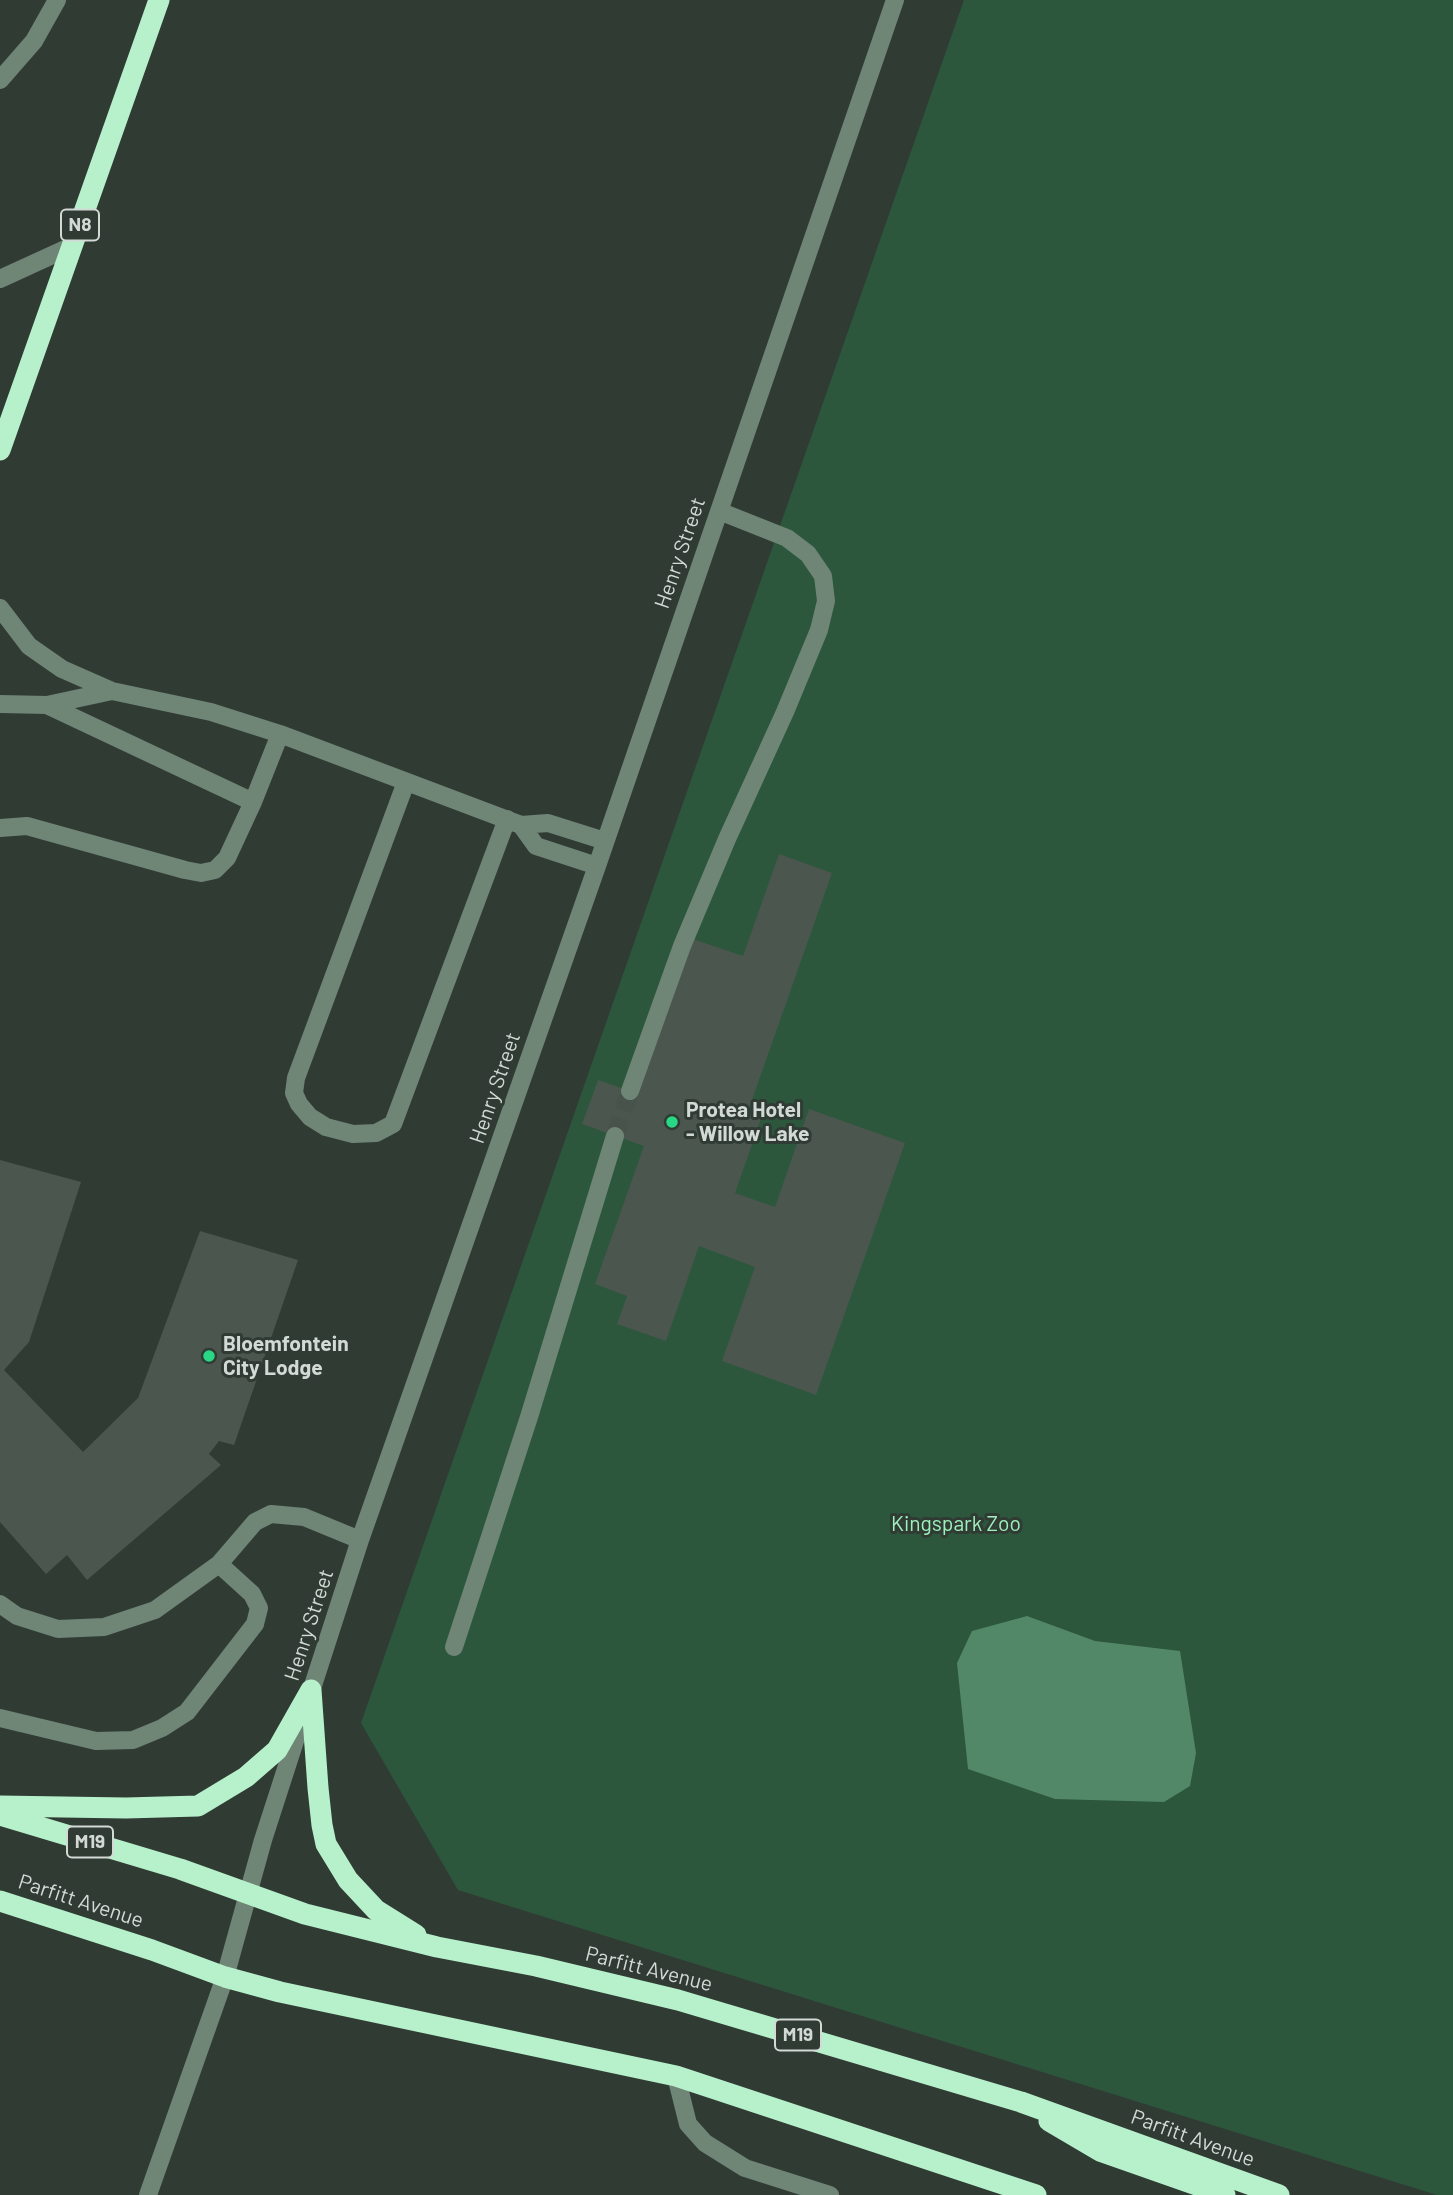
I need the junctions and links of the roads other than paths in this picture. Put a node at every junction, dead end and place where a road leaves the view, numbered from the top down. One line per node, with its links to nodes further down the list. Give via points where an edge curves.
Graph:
1 (57, 0): 4 (street, via 34,41)
2 (159, 0): 5 (highway, N8)
3 (895, 0): 8 (street, Henry Street)
4 (0, 80)
5 (72, 246): 6 (street); 7 (highway, N8)
6 (0, 279)
7 (0, 450)
8 (719, 511): 18 (street, Henry Street); 20 (street, via 787,538 808,554 823,576 826,601 819,630 682,946)
9 (0, 608): 10 (street, via 29,646 62,669)
10 (112, 691): 12 (street); 13 (street, via 211,712)
11 (0, 704): 12 (street)
12 (47, 705): 15 (street)
13 (280, 734): 14 (street); 15 (street)
14 (406, 782): 16 (street); 16 (street, via 296,1078 294,1093 299,1104 326,1127 353,1134 376,1133 393,1124)
15 (253, 802): 17 (street, via 227,858 215,870 201,873 27,827)
16 (514, 822): 18 (street, via 548,823); 19 (street, via 536,846)
17 (0, 828)
18 (605, 841): 19 (street, Henry Street)
19 (597, 866): 22 (street, Henry Street)
20 (629, 1091)
21 (615, 1136): 25 (street)
22 (360, 1540): 23 (street, via 304,1517 271,1514 255,1522); 26 (street, Henry Street)
23 (219, 1564): 24 (street, via 155,1610 104,1627 58,1629 16,1616); 27 (street, via 252,1594 259,1608 256,1624 187,1712 133,1740 96,1741)
24 (0, 1604)
25 (454, 1647)
26 (312, 1690): 28 (highway, via 277,1750 246,1777 198,1806); 30 (street, Henry Street); 32 (highway, via 321,1825 327,1844 348,1880 376,1910)
27 (0, 1718)
28 (0, 1806)
29 (0, 1815): 30 (highway, Parfitt Avenue / M19)
30 (248, 1893): 32 (highway, Parfitt Avenue / M19, via 305,1914); 33 (street, Henry Street)
31 (0, 1901): 33 (highway, Parfitt Avenue)
32 (437, 1947): 35 (highway, Parfitt Avenue / M19, via 678,2000)
33 (225, 1978): 34 (highway, Parfitt Avenue); 36 (street, Henry Street)
34 (676, 2076): 37 (street, via 688,2124 705,2143 745,2168); 38 (highway, Parfitt Avenue)
35 (1021, 2102): 39 (highway, via 1100,2151); 40 (highway, Parfitt Avenue / M19)
36 (148, 2195)
37 (830, 2195)
38 (1036, 2195)
39 (1226, 2195)
40 (1279, 2195)

